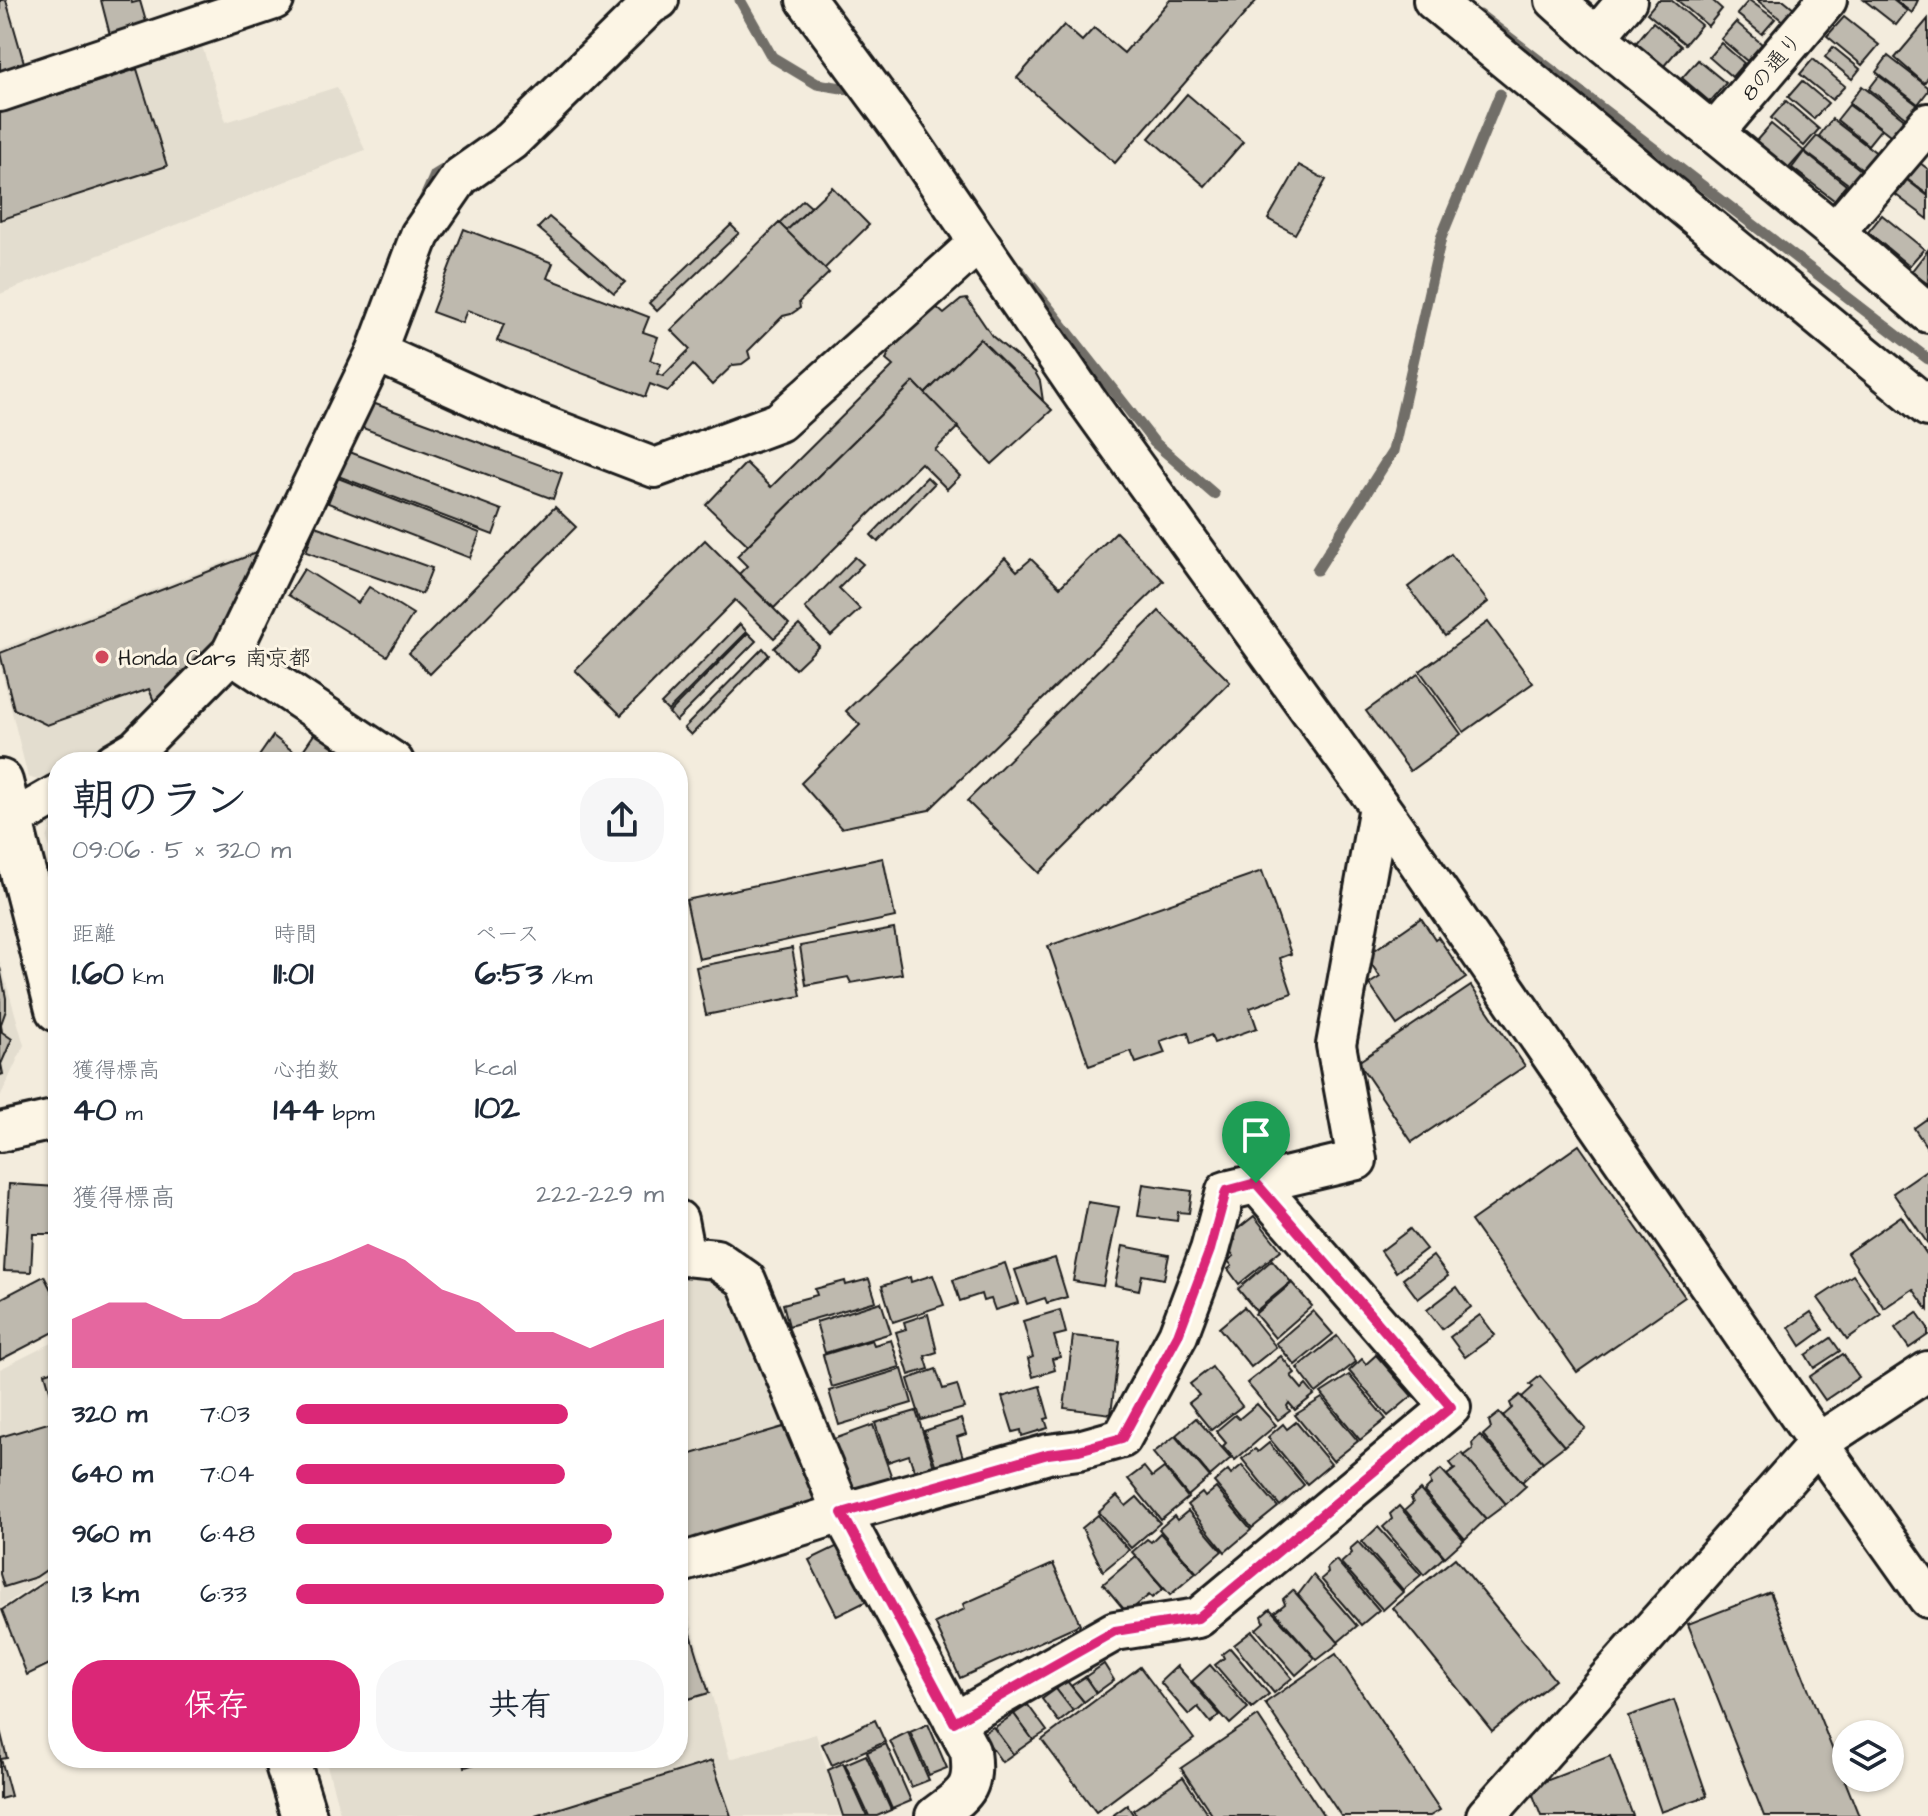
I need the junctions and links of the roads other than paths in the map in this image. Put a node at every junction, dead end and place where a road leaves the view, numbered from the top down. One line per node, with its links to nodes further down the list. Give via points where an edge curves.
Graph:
1 (274, 0): 8 (street)
2 (659, 0): 16 (street, via 511,141 460,177 420,235)
3 (806, 0): 14 (street)
4 (1433, 0): 17 (street)
5 (1555, 0): 9 (street)
6 (1627, 0): 9 (street)
7 (1827, 0): 12 (street, 8の通り)
8 (202, 12): 10 (street)
9 (1596, 37): 12 (street)
10 (0, 92)
11 (1928, 123): 13 (street)
12 (1715, 132): 13 (street)
13 (1835, 232): 15 (street)
14 (978, 243): 16 (street, via 779,422 655,468 504,410); 23 (street)
15 (1928, 313)
16 (376, 352): 18 (street)
17 (1928, 407)
18 (231, 653): 19 (street); 20 (street)
19 (131, 752)
20 (379, 752)
21 (48, 795): 22 (street)
22 (5, 801): 24 (main road)
23 (1379, 806): 27 (street, via 1336,1045 1357,1160); 30 (street)
24 (48, 970)
25 (48, 1121): 26 (street)
26 (0, 1132)
27 (1256, 1183): 31 (street, via 1226,1191 1178,1335 1122,1438); 34 (street, via 1451,1407 1198,1618 1115,1631)
28 (688, 1256): 31 (street, via 716,1259 746,1280)
29 (1928, 1371): 30 (street)
30 (1818, 1443): 33 (street); 38 (street)
31 (842, 1513): 32 (street); 34 (street)
32 (688, 1561)
33 (1928, 1598)
34 (954, 1722): 37 (street, via 970,1751 973,1776 962,1796)
35 (289, 1768): 36 (main road)
36 (304, 1816)
37 (935, 1816)
38 (1486, 1816)

